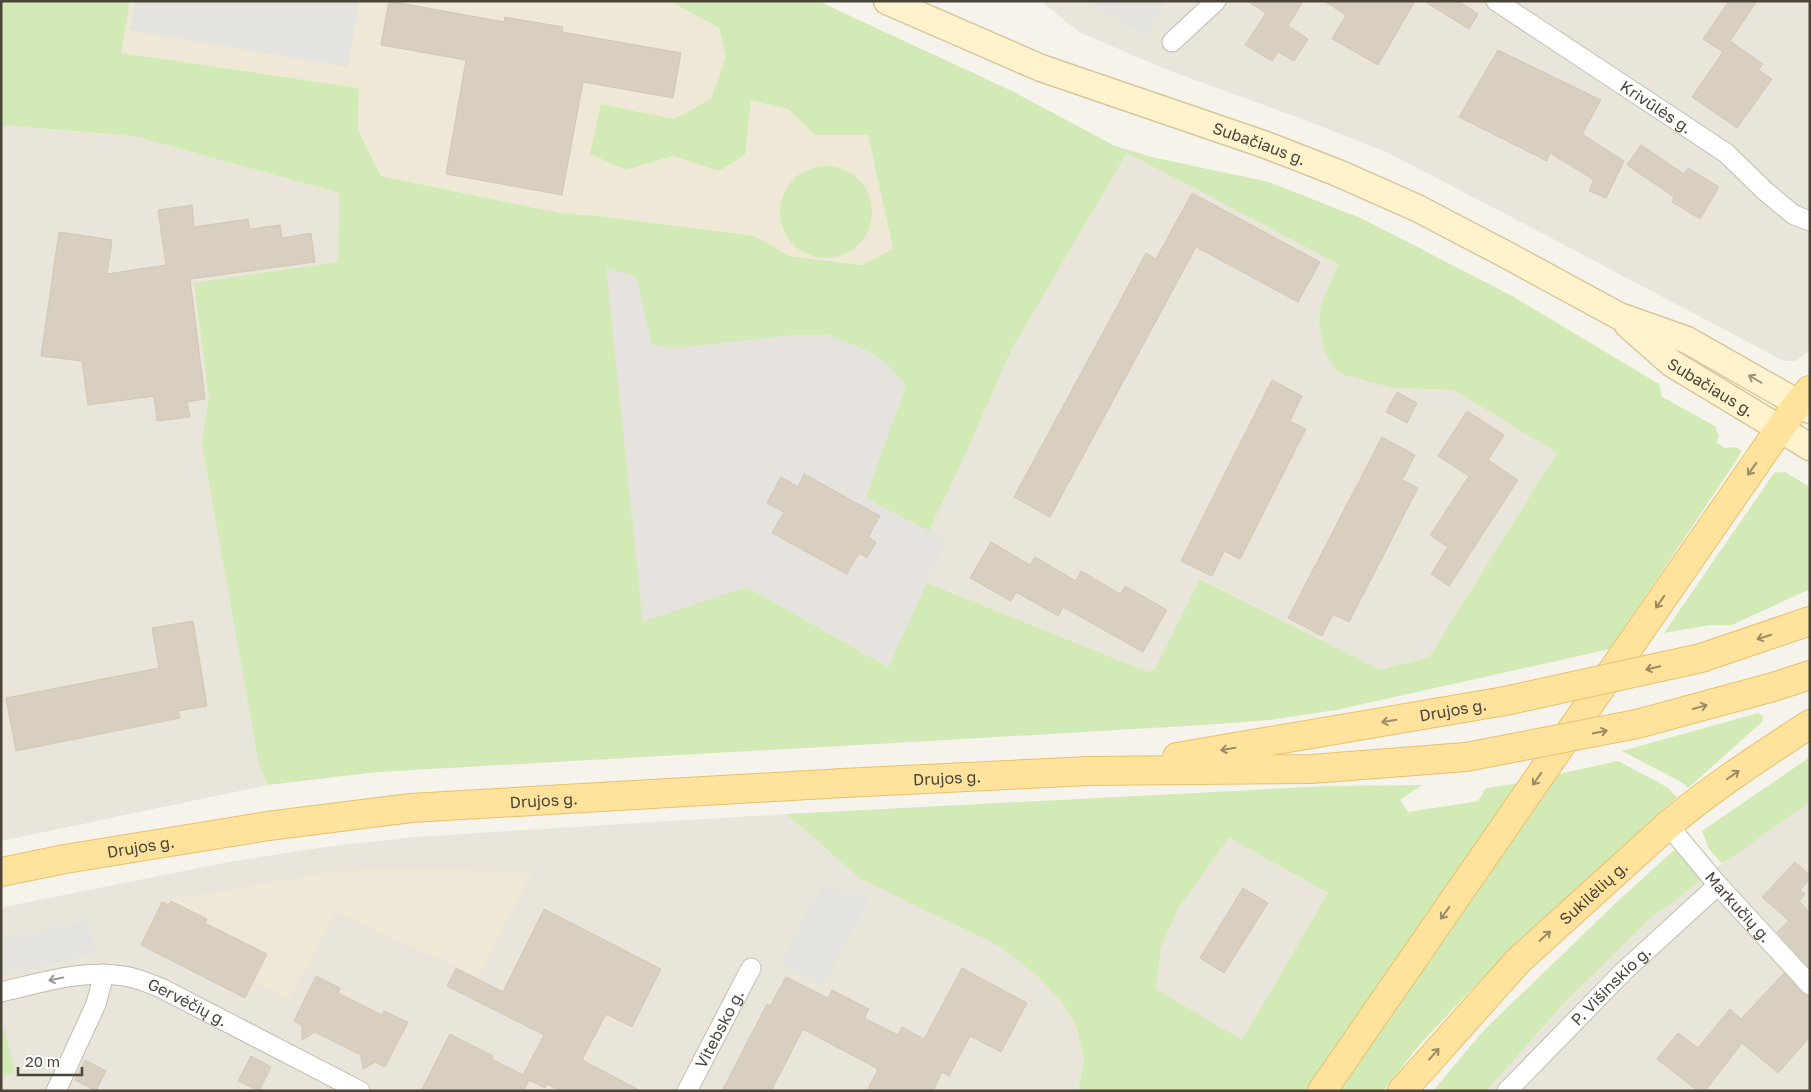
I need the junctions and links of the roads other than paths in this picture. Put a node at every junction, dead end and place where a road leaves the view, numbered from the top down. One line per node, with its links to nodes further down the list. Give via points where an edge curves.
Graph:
1 (887, 1): 6 (main road, Subačiaus g., via 1041,68 1338,173 1417,208)
2 (1216, 1): 4 (street)
3 (1496, 1): 5 (street, Krivūlės g., via 1726,153 1794,215)
4 (1172, 42)
5 (1810, 221)
6 (1619, 316): 7 (main road, Subačiaus g., one-way to 6, via 1687,340); 8 (main road, Subačiaus g., via 1671,363)
7 (1806, 401): 8 (main road)
8 (1780, 429): 9 (main road, Subačiaus g.); 24 (main road, one-way to 24)
9 (1810, 448)
10 (1810, 621): 13 (main road, Drujos g., one-way to 13, bridge, via 1701,658 1506,701)
11 (1810, 675): 13 (main road, Drujos g., one-way to 11, bridge, via 1311,769 1466,757 1636,724)
12 (1810, 724): 14 (main road, Sukilėlių g., one-way to 12, via 1739,770)
13 (1089, 771): 15 (main road, Drujos g., via 411,808 268,826)
14 (1668, 825): 16 (street, Markučių g.); 25 (main road, Sukilėlių g., one-way to 14, via 1518,960)
15 (1, 872)
16 (1718, 885): 19 (street, Markučių g.); 26 (street, P. Višinskio g., via 1623,972)
17 (751, 968): 23 (street, Vitebsko g.)
18 (104, 974): 20 (street, Gervėčių g., one-way to 20, via 60,978); 21 (street, via 96,1004); 22 (street, Gervėčių g., via 132,978 161,988)
19 (1810, 985)
20 (1, 992)
21 (56, 1091)
22 (360, 1091)
23 (688, 1091)
24 (1322, 1091)
25 (1402, 1091)
26 (1507, 1091)

